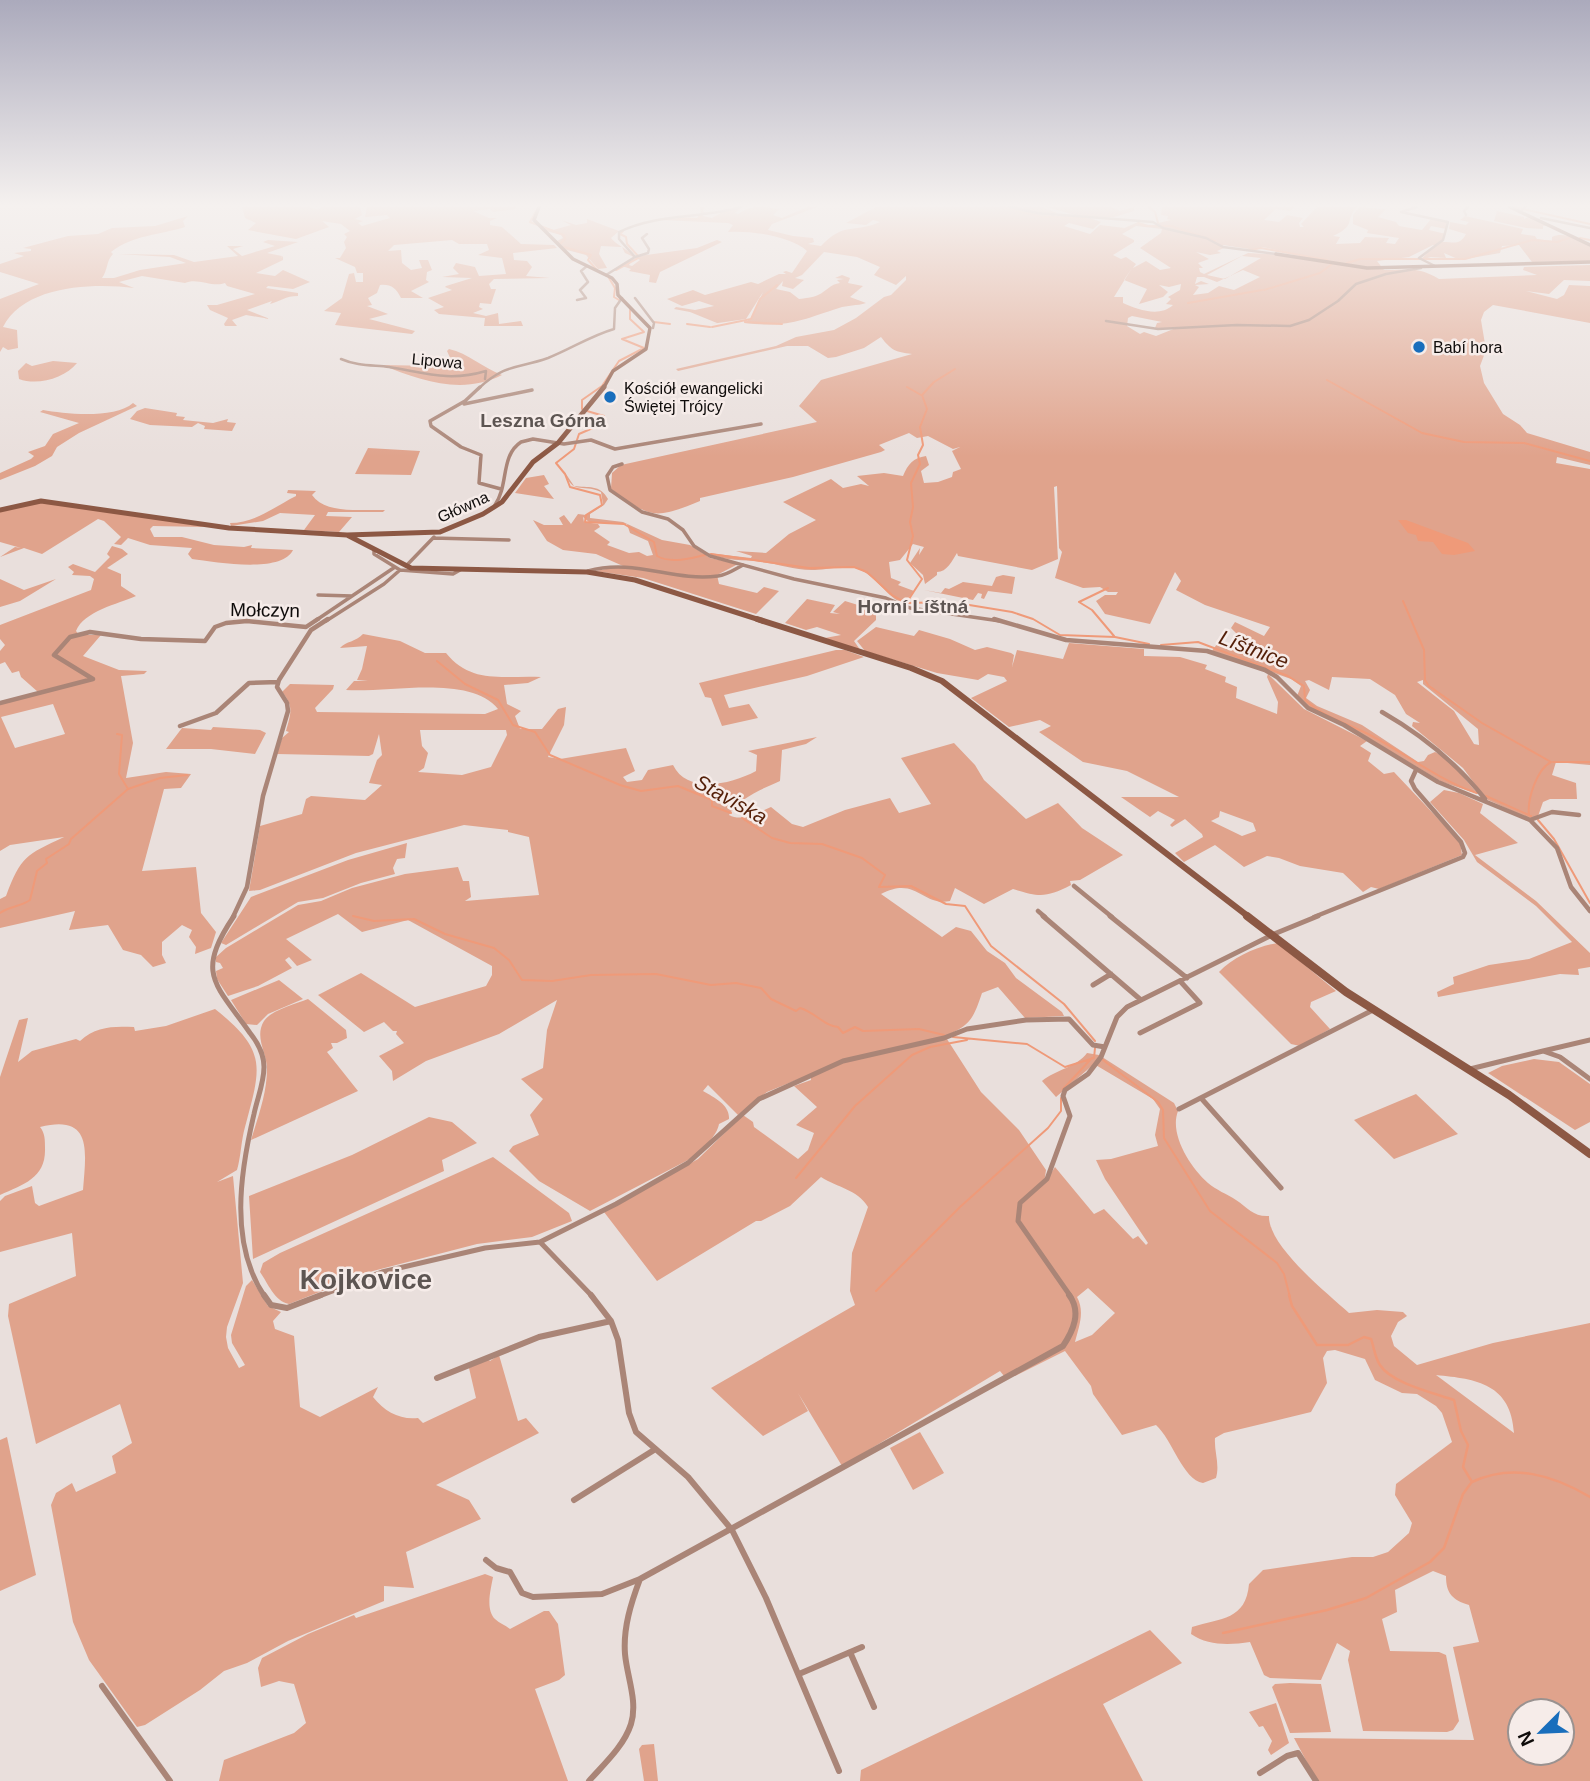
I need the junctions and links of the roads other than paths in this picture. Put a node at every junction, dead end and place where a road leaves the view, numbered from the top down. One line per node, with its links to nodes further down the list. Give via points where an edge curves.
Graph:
1 (580, 290): 6 (street, via 586,298)
2 (618, 290): 4 (street, Główna)
3 (1350, 290): 7 (street, via 1309,320 1290,326 1158,329)
4 (622, 298): 10 (street, via 615,308 614,329); 14 (street, Główna, via 650,325 646,349 615,368)
5 (635, 298): 8 (street)
6 (577, 300)
7 (1107, 321)
8 (653, 328)
9 (341, 359): 10 (street, Lipowa, via 434,377 466,377 486,371)
10 (485, 380): 12 (street, Lipowa)
11 (532, 390): 12 (street)
12 (460, 404): 16 (street, via 430,424 461,447 481,455 479,483)
13 (761, 424): 14 (street, via 618,449 593,440)
14 (558, 443): 16 (street, via 534,439 516,445 505,464); 18 (street, Główna, via 533,462 514,490)
15 (622, 464): 24 (street, via 607,476 610,490 642,512 668,519 701,552)
16 (501, 489): 18 (street, via 499,501)
17 (0, 510): 20 (street, Główna, via 45,501 192,524)
18 (490, 511): 19 (street, Główna)
19 (440, 531): 20 (street, Główna); 21 (street)
20 (347, 535): 23 (street)
21 (433, 538): 22 (street); 25 (street)
22 (509, 540)
23 (374, 551): 25 (street); 25 (street)
24 (744, 565): 26 (street, via 719,576 633,566); 33 (street, via 886,598 910,608 987,618 1066,640 1219,654 1271,674 1308,708)
25 (400, 568): 26 (street); 28 (street, Mołczyn); 29 (street, via 312,630)
26 (587, 572): 40 (street, via 650,584 942,681)
27 (318, 595): 28 (street, Mołczyn)
28 (355, 596): 30 (street, Mołczyn, via 306,627 241,621 218,625 202,641 133,638 100,630 74,636 54,654 93,679)
29 (278, 682): 32 (street, via 250,683 216,713); 56 (street, via 288,711 264,789 244,897 221,933 212,963 213,978 259,1046 264,1065 246,1148 241,1199 250,1273 271,1305 287,1308 382,1272 485,1248)
30 (0, 703)
31 (1382, 712): 34 (street, via 1460,767)
32 (180, 726)
33 (1416, 770): 34 (street); 40 (street, via 1411,781 1415,789 1461,842 1464,857)
34 (1485, 800): 36 (street)
35 (1579, 815): 36 (street, via 1552,813)
36 (1530, 820): 39 (street, via 1558,848 1571,887)
37 (1074, 886): 42 (street)
38 (1038, 911): 41 (street)
39 (1590, 911)
40 (1274, 934): 42 (street); 45 (street)
41 (1111, 974): 43 (street); 44 (street)
42 (1183, 980): 44 (street); 46 (street, via 1200,1003)
43 (1093, 985)
44 (1142, 1000): 48 (street, via 1117,1017)
45 (1373, 1010): 50 (street); 52 (street)
46 (1140, 1032)
47 (1590, 1040): 49 (street)
48 (1105, 1047): 56 (street, via 1093,1045 1069,1019 1044,1019 967,1029 843,1061 758,1099 688,1163); 61 (street, via 1088,1074 1065,1090 1070,1116 1046,1179 1020,1203 1022,1229 1073,1300 1077,1313 1075,1328 1063,1346)
49 (1543, 1051): 50 (street); 51 (street, via 1560,1057)
50 (1470, 1069): 54 (street)
51 (1590, 1079)
52 (1201, 1098): 53 (street); 55 (street)
53 (1179, 1109)
54 (1590, 1154)
55 (1281, 1188)
56 (540, 1242): 57 (street)
57 (611, 1321): 58 (street, via 539,1337); 59 (street, via 624,1368 629,1413 636,1432)
58 (437, 1378)
59 (654, 1450): 60 (street); 61 (street, via 688,1477)
60 (574, 1500)
61 (732, 1530): 63 (street); 66 (street)
62 (486, 1560): 63 (street, via 510,1572 522,1593 533,1597 603,1594)
63 (640, 1579): 72 (street, via 625,1628 631,1725)
64 (862, 1647): 65 (street)
65 (850, 1652): 66 (street); 68 (street)
66 (799, 1674): 69 (street)
67 (102, 1686): 71 (street)
68 (874, 1707)
69 (839, 1771)
70 (1260, 1773): 73 (street, via 1298,1753)
71 (170, 1781)
72 (589, 1781)
73 (1316, 1781)

